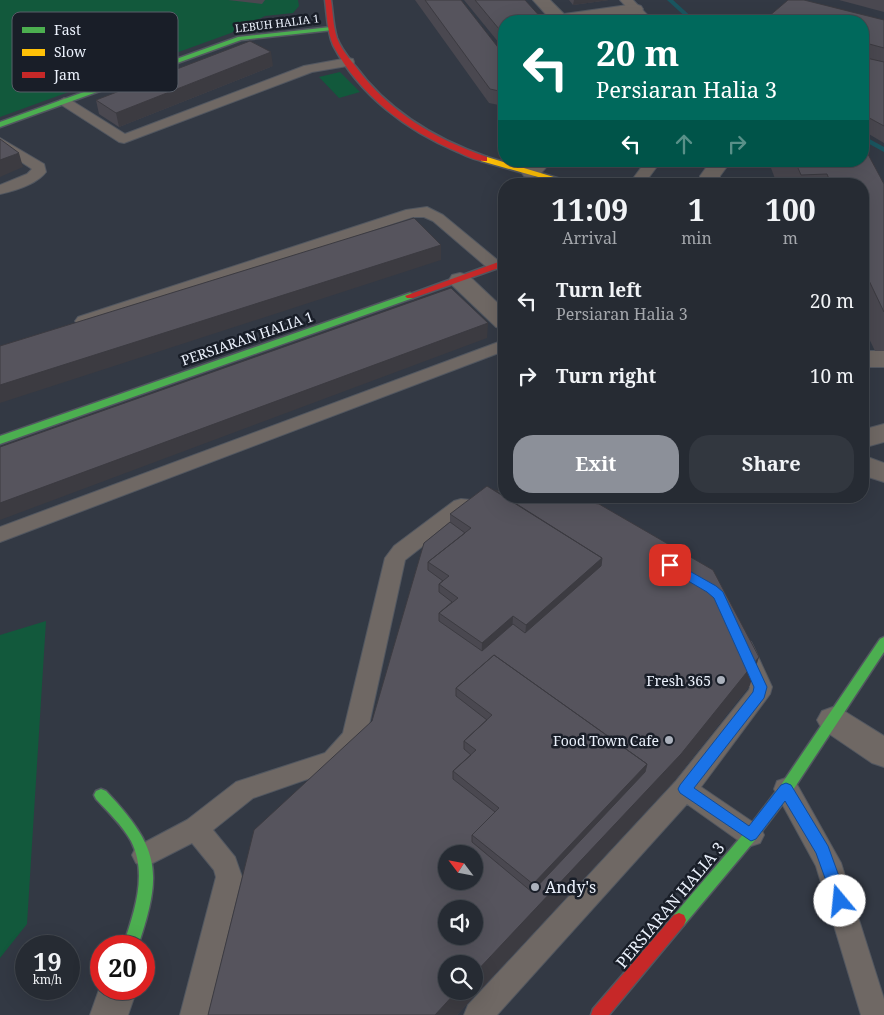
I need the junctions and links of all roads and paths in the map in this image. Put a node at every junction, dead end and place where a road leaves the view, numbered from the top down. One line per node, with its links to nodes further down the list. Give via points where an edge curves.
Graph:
1 (328, 0): 7 (street)
2 (541, 0): 4 (street)
3 (630, 5): 5 (street); 6 (lane)
4 (555, 15)
5 (586, 15)
6 (641, 15)
7 (332, 28): 8 (street, LEBUH HALIA 1, via 240,38); 9 (street)
8 (178, 59)
9 (348, 62): 11 (lane, via 309,69 124,139); 14 (street, via 373,96 418,130 438,142)
10 (91, 92): 11 (street, LEBUH HALIA 1)
11 (64, 102): 12 (street, LEBUH HALIA 1)
12 (0, 126)
13 (0, 142): 21 (lane, via 40,168 32,178)
14 (498, 159)
15 (536, 167): 18 (street)
16 (649, 167): 19 (lane)
17 (717, 167): 20 (street)
18 (560, 178)
19 (641, 178)
20 (710, 178)
21 (0, 190)
22 (498, 264): 26 (lane, via 438,218 427,212 411,213)
23 (498, 265): 24 (street, PERSIARAN HALIA 1)
24 (460, 280): 25 (street); 32 (street, PERSIARAN HALIA 1)
25 (498, 316)
26 (72, 324)
27 (498, 347): 36 (lane)
28 (869, 359): 29 (street)
29 (884, 359)
30 (884, 433): 31 (street)
31 (869, 437)
32 (0, 440)
33 (869, 467): 34 (street)
34 (884, 473)
35 (494, 508): 44 (lane, via 461,506 395,558 351,742 333,760 245,790)
36 (0, 535)
37 (734, 629): 41 (lane, via 761,687 759,694)
38 (884, 642): 39 (street, PERSIARAN HALIA 3)
39 (833, 720): 40 (street); 42 (street, PERSIARAN HALIA 3)
40 (884, 753)
41 (685, 789): 45 (lane); 51 (lane)
42 (786, 789): 45 (street, PERSIARAN HALIA 3); 53 (lane, via 828,863)
43 (101, 795): 46 (street, via 135,836)
44 (196, 828): 46 (lane); 50 (lane, via 226,865 228,877)
45 (751, 835): 52 (street, PERSIARAN HALIA 3)
46 (145, 855): 47 (street, via 148,876)
47 (135, 935)
48 (114, 1000): 49 (street)
49 (109, 1015)
50 (194, 1015)
51 (478, 1015)
52 (599, 1015)
53 (875, 1015)

